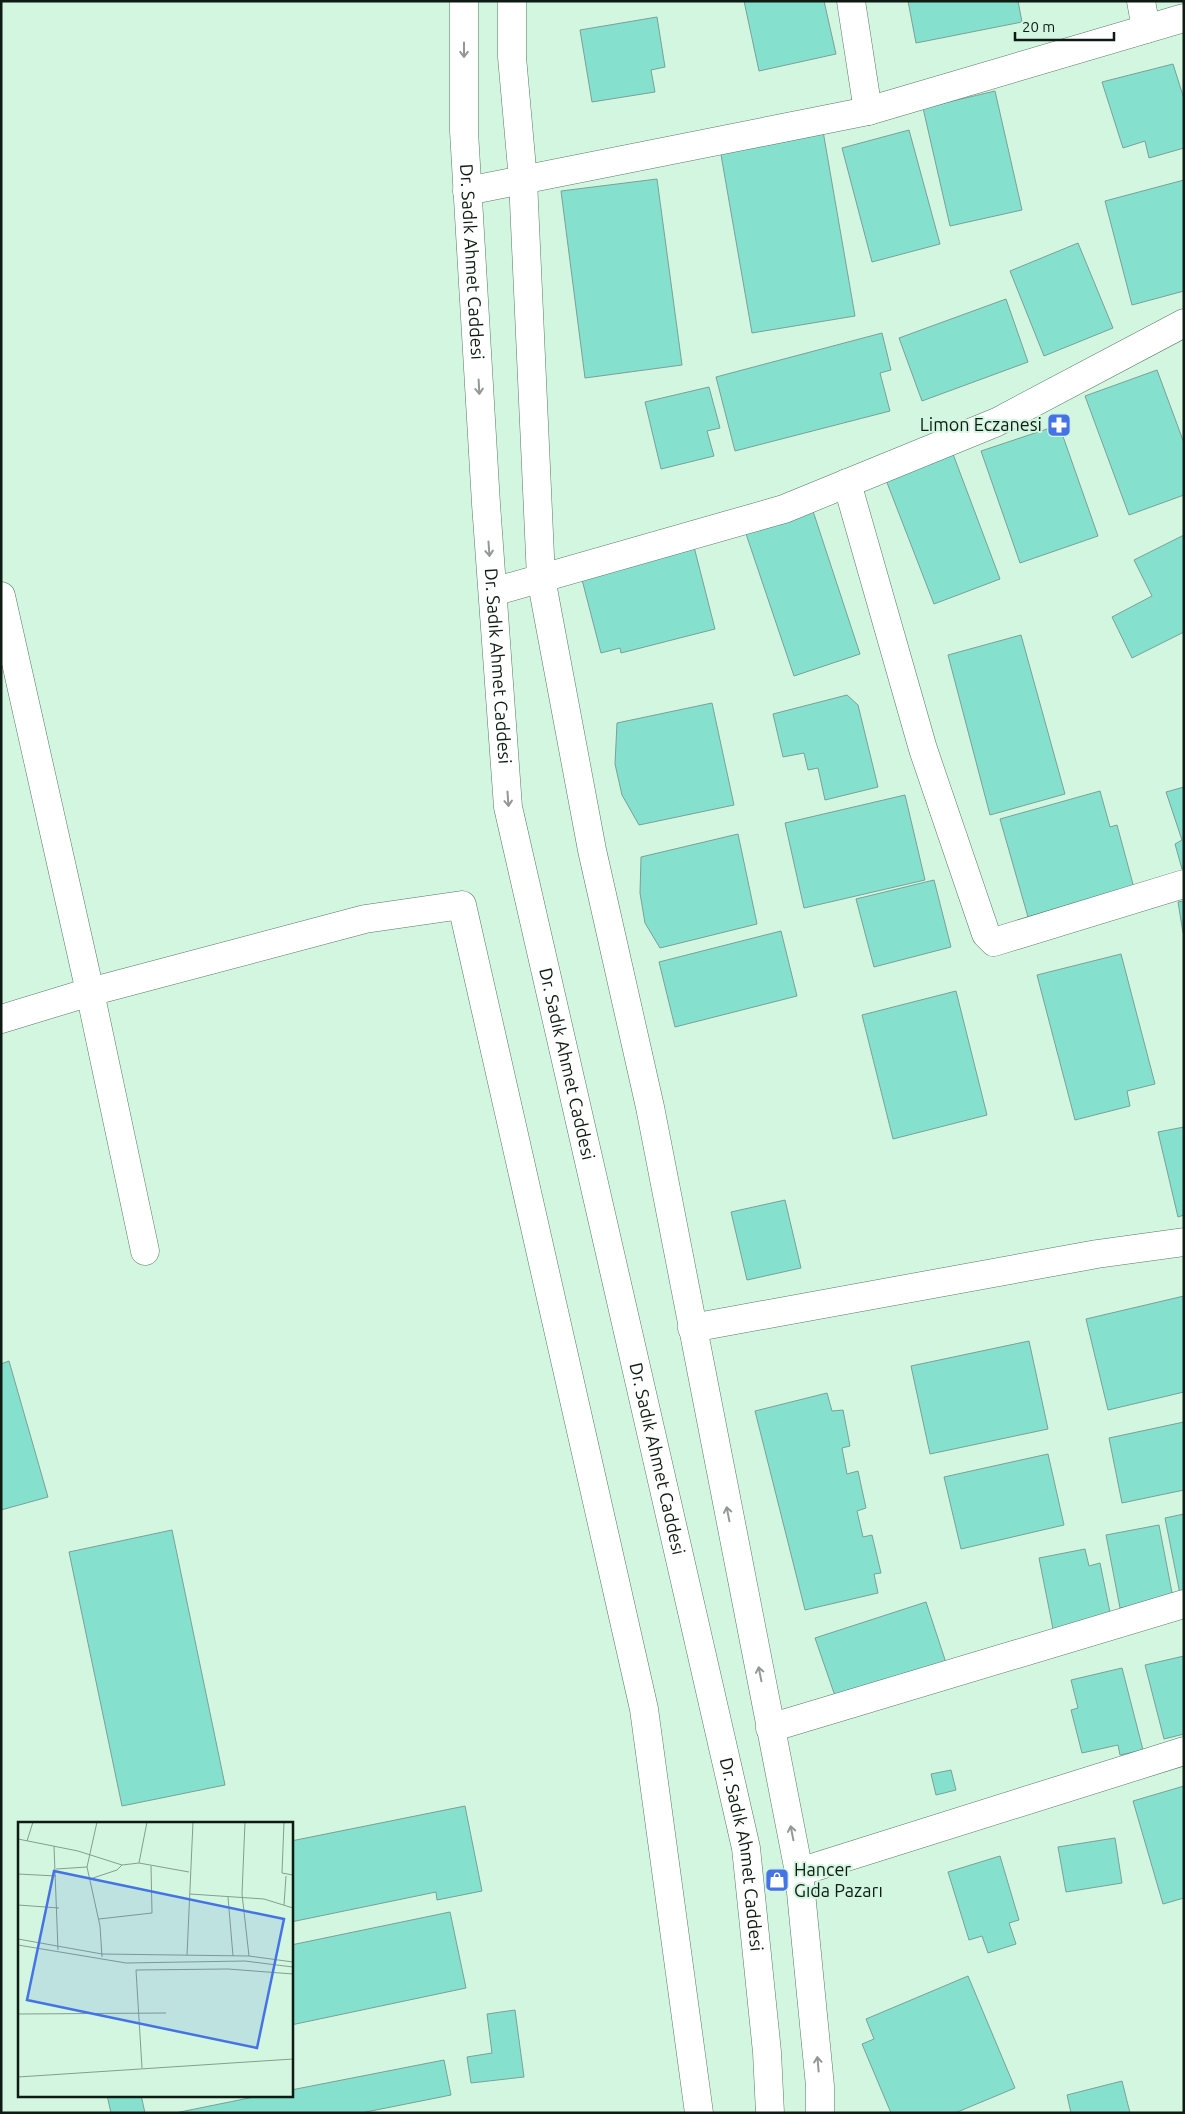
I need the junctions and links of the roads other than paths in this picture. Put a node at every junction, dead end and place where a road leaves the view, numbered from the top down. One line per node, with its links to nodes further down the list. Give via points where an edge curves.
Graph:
1 (464, 1): 9 (street, Dr. Sadık Ahmet Caddesi, one-way to 9, via 464,131)
2 (512, 1): 8 (street, via 512,57)
3 (851, 1): 7 (street)
4 (1141, 1): 6 (street)
5 (1184, 18): 6 (street)
6 (1146, 29): 7 (street)
7 (868, 111): 8 (street)
8 (523, 180): 9 (street); 12 (street)
9 (468, 191): 13 (street, Dr. Sadık Ahmet Caddesi, one-way to 13)
10 (1181, 330): 11 (street, via 997,422)
11 (846, 483): 12 (street, via 784,509); 15 (street, via 923,749 986,934 994,942)
12 (541, 578): 13 (street); 20 (street, via 592,850 650,1107)
13 (492, 592): 26 (street, Dr. Sadık Ahmet Caddesi, one-way to 26, via 508,807 746,1848 767,2052)
14 (1, 596): 16 (street)
15 (1184, 884)
16 (90, 992): 17 (street); 19 (street); 25 (street, via 365,919 462,905 644,1709)
17 (1, 1019)
18 (1184, 1242): 20 (street, via 1097,1254)
19 (145, 1251)
20 (692, 1328): 22 (street, one-way to 20)
21 (1184, 1604): 22 (street)
22 (770, 1728): 24 (street, one-way to 22)
23 (1184, 1751): 24 (street)
24 (799, 1872): 27 (street, one-way to 24)
25 (699, 2113)
26 (770, 2113)
27 (820, 2113)

